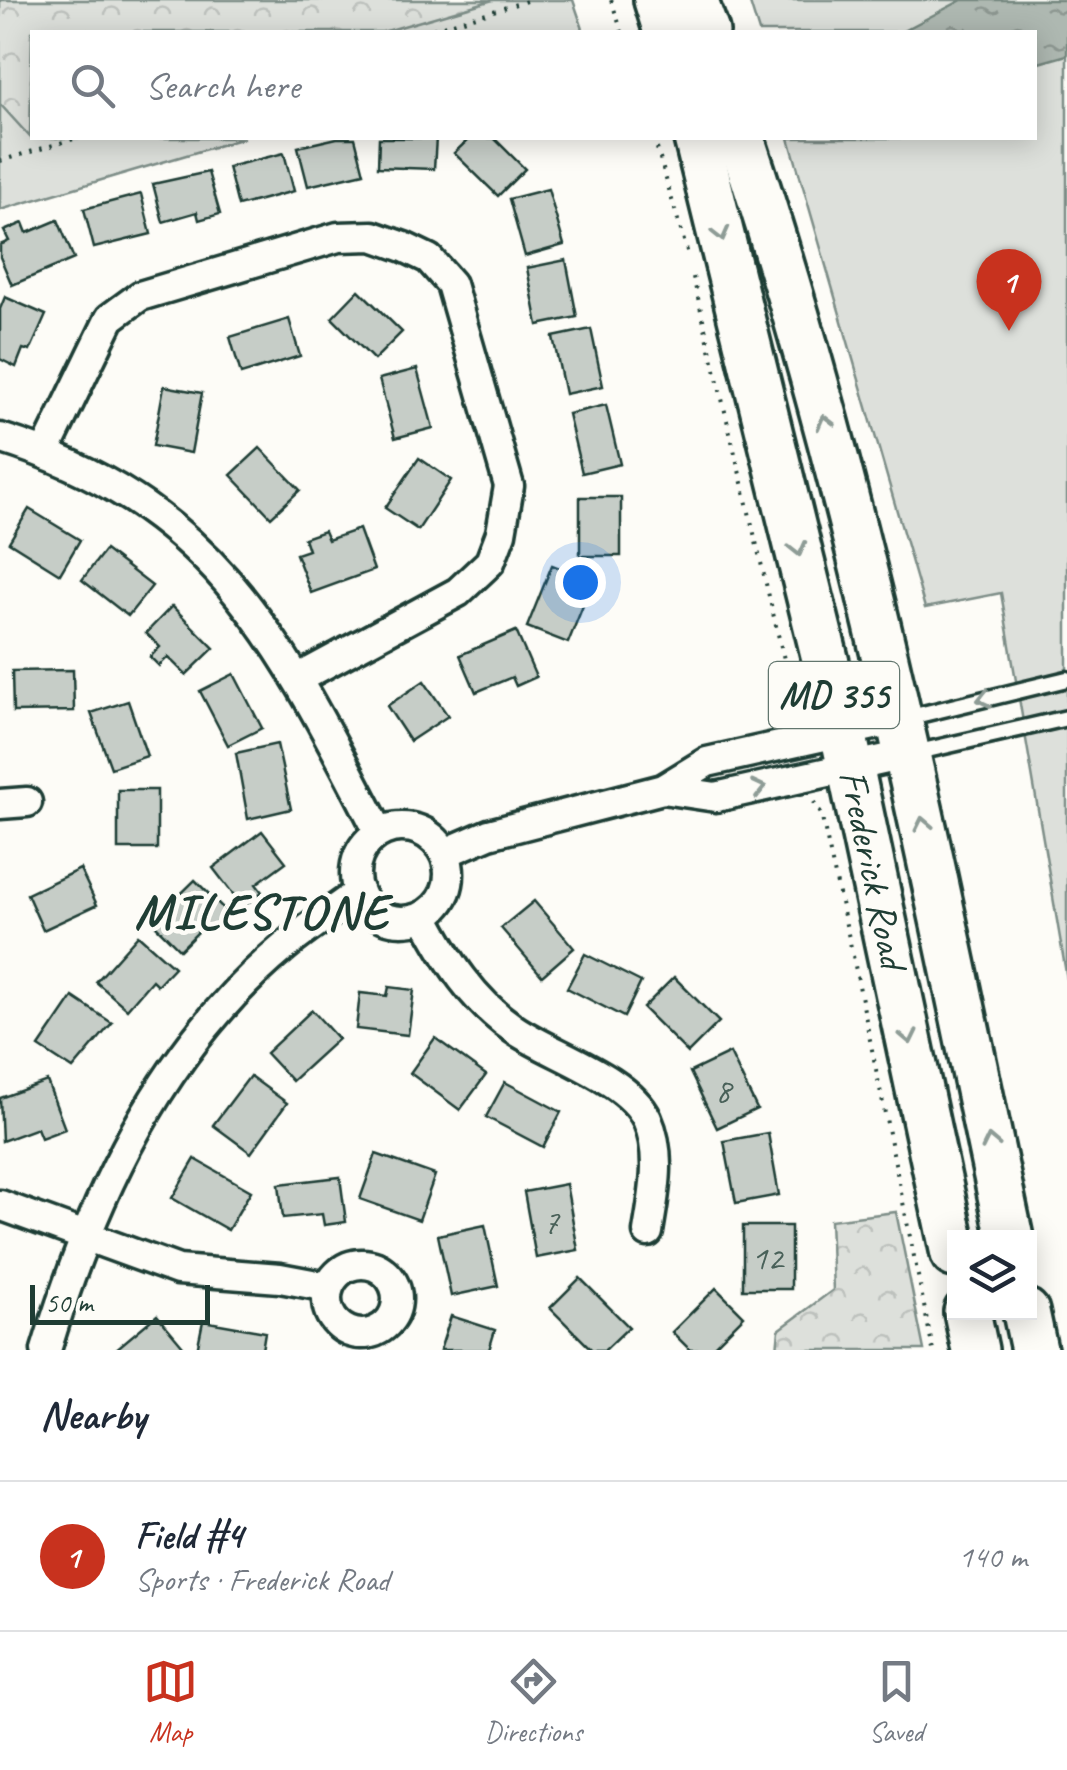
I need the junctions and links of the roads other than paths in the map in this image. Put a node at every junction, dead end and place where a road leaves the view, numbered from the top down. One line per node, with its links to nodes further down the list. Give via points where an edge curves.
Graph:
1 (657, 0): 3 (main road)
2 (694, 0): 4 (main road)
3 (666, 30)
4 (705, 30)
5 (697, 140): 13 (main road, Frederick Road / MD 355, one-way to 13)
6 (742, 140): 12 (main road, Frederick Road / MD 355, one-way to 6, via 779,254)
7 (0, 438): 8 (street)
8 (45, 452): 9 (street, via 122,490 206,553); 9 (street, via 110,318 140,296 338,237 373,236 428,259 451,284 508,486 501,533 490,562 458,592)
9 (299, 678): 14 (street)
10 (1067, 680): 12 (lane, one-way to 12)
11 (1067, 718): 12 (lane)
12 (905, 737): 13 (street); 20 (main road, Frederick Road / MD 355, one-way to 12)
13 (847, 749): 15 (street, via 708,762 664,790 508,828); 19 (main road, Frederick Road / MD 355, one-way to 19)
14 (379, 832): 15 (street, via 424,831); 16 (street, via 356,865)
15 (445, 853): 17 (street, via 448,888)
16 (359, 892): 17 (street, via 386,918); 22 (street, via 283,948 186,1052 148,1104)
17 (424, 916): 21 (street, via 478,1000 516,1030 613,1084 646,1116 658,1165)
18 (0, 1205): 22 (street)
19 (949, 1230)
20 (1008, 1230)
21 (648, 1232)
22 (85, 1237): 23 (street, via 178,1270); 26 (street)
23 (328, 1287)
24 (969, 1320): 27 (main road)
25 (1028, 1320): 28 (main road)
26 (46, 1350)
27 (975, 1350)
28 (1034, 1350)

